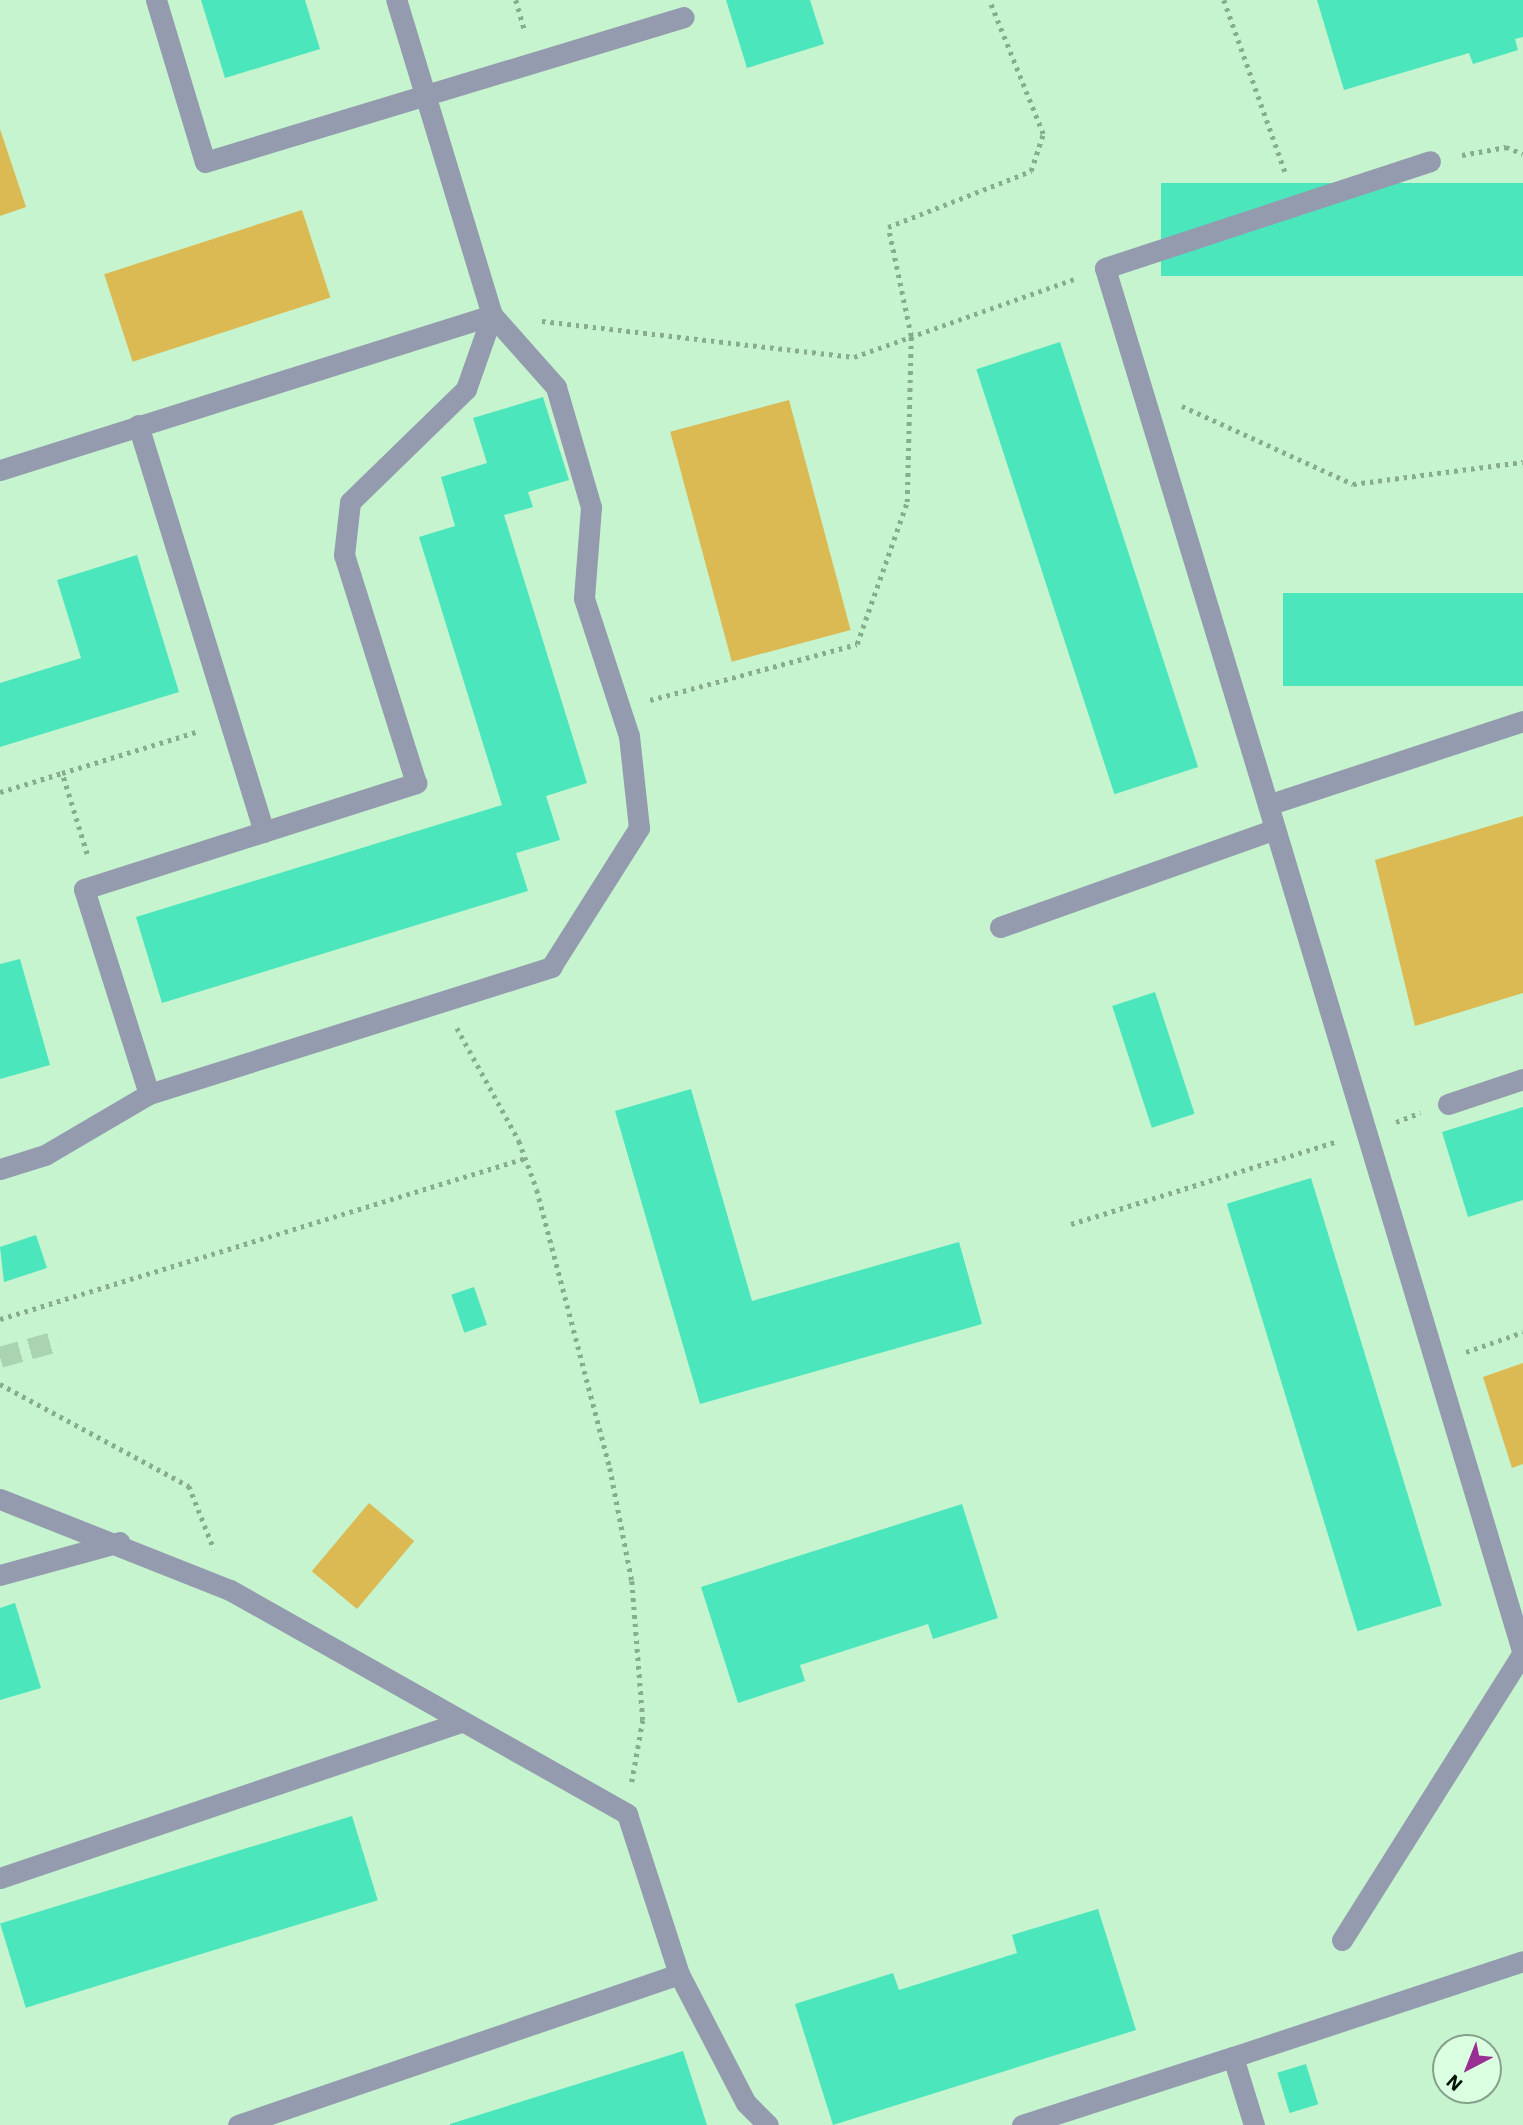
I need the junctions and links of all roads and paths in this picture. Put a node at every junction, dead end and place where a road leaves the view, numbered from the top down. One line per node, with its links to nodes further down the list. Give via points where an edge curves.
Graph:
1 (156, 0): 6 (lane, via 205,162)
2 (396, 0): 6 (lane)
3 (989, 0): 12 (path, via 1044,134 1031,171 888,227)
4 (1224, 0): 9 (path)
5 (684, 17): 6 (lane)
6 (425, 95): 11 (lane)
7 (1523, 154): 8 (path, via 1506,147)
8 (1430, 161): 9 (lane)
9 (1297, 205): 10 (lane)
10 (1105, 268): 12 (path); 13 (lane)
11 (492, 315): 12 (path, via 854,358); 14 (lane); 17 (lane, via 556,387 592,507 584,598); 24 (lane, via 466,389 350,502 344,555 416,783)
12 (911, 336): 17 (path, via 906,502 857,644)
13 (1142, 388): 15 (path, via 1353,484); 22 (lane)
14 (138, 425): 16 (lane); 19 (lane)
15 (1523, 462)
16 (0, 470)
17 (619, 708): 27 (lane, via 629,736 639,828 551,967)
18 (1523, 721): 22 (lane)
19 (230, 722): 20 (path); 24 (lane)
20 (62, 773): 21 (path); 25 (path)
21 (0, 792)
22 (1268, 805): 23 (lane)
23 (1275, 829): 26 (lane); 31 (lane)
24 (264, 832): 29 (lane, via 84,889)
25 (91, 867)
26 (1000, 927)
27 (443, 1002): 29 (lane); 32 (path)
28 (1523, 1079): 30 (lane)
29 (149, 1094): 33 (lane, via 45,1155)
30 (1448, 1104): 31 (path)
31 (1366, 1132): 34 (path); 37 (lane)
32 (526, 1158): 35 (path); 45 (path, via 571,1303 632,1581 643,1720)
33 (0, 1169)
34 (1071, 1224)
35 (0, 1320)
36 (1523, 1332): 37 (path)
37 (1435, 1362): 43 (lane)
38 (0, 1384): 42 (path, via 189,1486)
39 (0, 1499): 40 (lane)
40 (120, 1542): 41 (lane); 42 (lane)
41 (0, 1575)
42 (230, 1590): 44 (lane)
43 (1523, 1653): 47 (lane)
44 (459, 1723): 45 (lane); 46 (lane)
45 (627, 1814): 49 (lane)
46 (0, 1878)
47 (1342, 1940)
48 (1523, 1961): 50 (lane)
49 (679, 1974): 51 (lane); 52 (lane, via 746,2103)
50 (1233, 2057): 53 (lane); 54 (lane)
51 (238, 2125)
52 (768, 2125)
53 (1022, 2125)
54 (1254, 2125)

